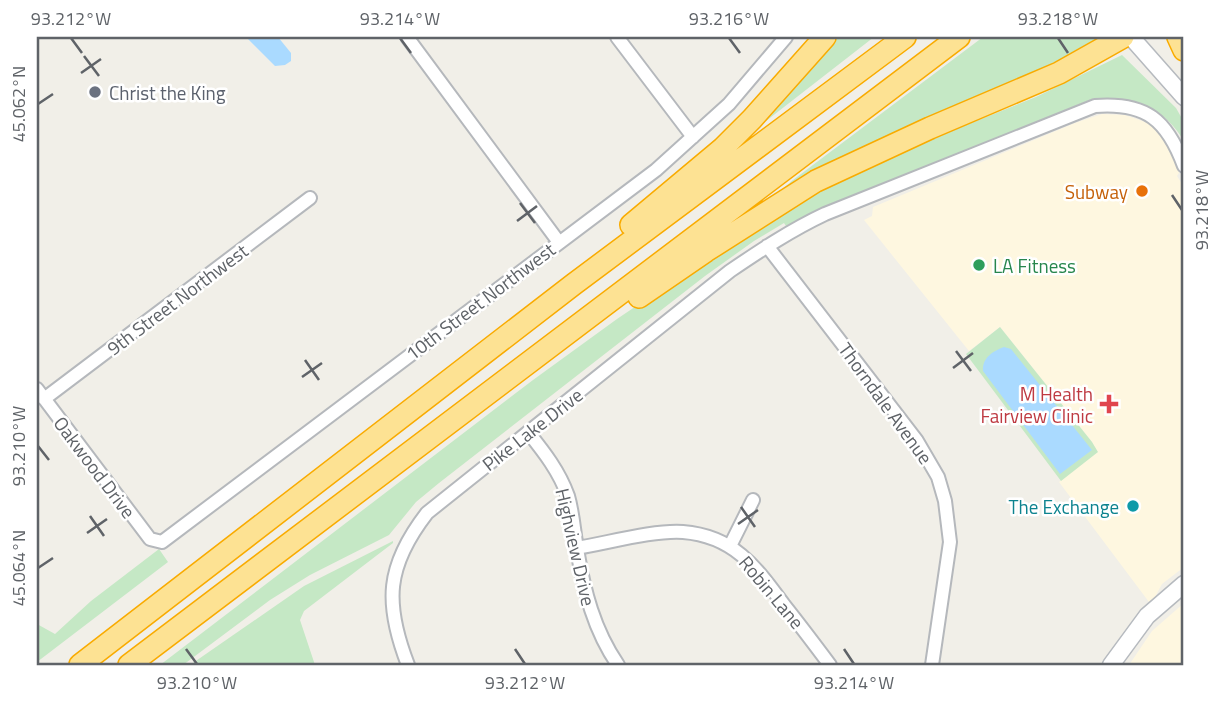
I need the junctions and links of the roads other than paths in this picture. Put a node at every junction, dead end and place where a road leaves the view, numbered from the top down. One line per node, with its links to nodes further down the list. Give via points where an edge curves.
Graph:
1 (407, 37): 17 (street)
2 (617, 37): 14 (street)
3 (786, 37): 14 (street, 10th Street Northwest, via 729,104)
4 (825, 37): 19 (highway, via 723,148 607,245)
5 (905, 37): 19 (highway)
6 (959, 37): 20 (highway)
7 (1123, 37): 20 (highway, via 1059,73 816,181 623,308)
8 (1131, 37): 13 (main road)
9 (1166, 37): 12 (main road)
10 (1178, 37): 11 (highway)
11 (1184, 50)
12 (1184, 57)
13 (1184, 97)
14 (693, 137): 17 (street, 10th Street Northwest, via 656,170)
15 (1184, 166): 18 (street, Pike Lake Drive, via 1169,132 1148,115 1120,106 1095,106 825,215)
16 (310, 198): 21 (street, 9th Street Northwest)
17 (558, 241): 24 (street, 10th Street Northwest, via 168,539)
18 (767, 246): 22 (street, Pike Lake Drive); 33 (street, Thorndale Avenue, via 917,441 938,477 950,541)
19 (574, 284): 28 (highway)
20 (555, 344): 29 (highway)
21 (41, 394): 24 (street, Oakwood Drive)
22 (528, 432): 26 (street, Highview Drive, via 561,478); 30 (street, Pike Lake Drive, via 427,513 403,548 392,610)
23 (753, 500): 25 (street)
24 (156, 542)
25 (730, 546): 26 (street, Robin Lane, via 700,535 671,532); 32 (street, Robin Lane, via 756,567)
26 (577, 548): 31 (street, Highview Drive, via 592,614)
27 (1184, 583): 34 (main road, via 1147,616)
28 (80, 665)
29 (130, 665)
30 (408, 665)
31 (618, 665)
32 (830, 665)
33 (932, 665)
34 (1111, 665)

